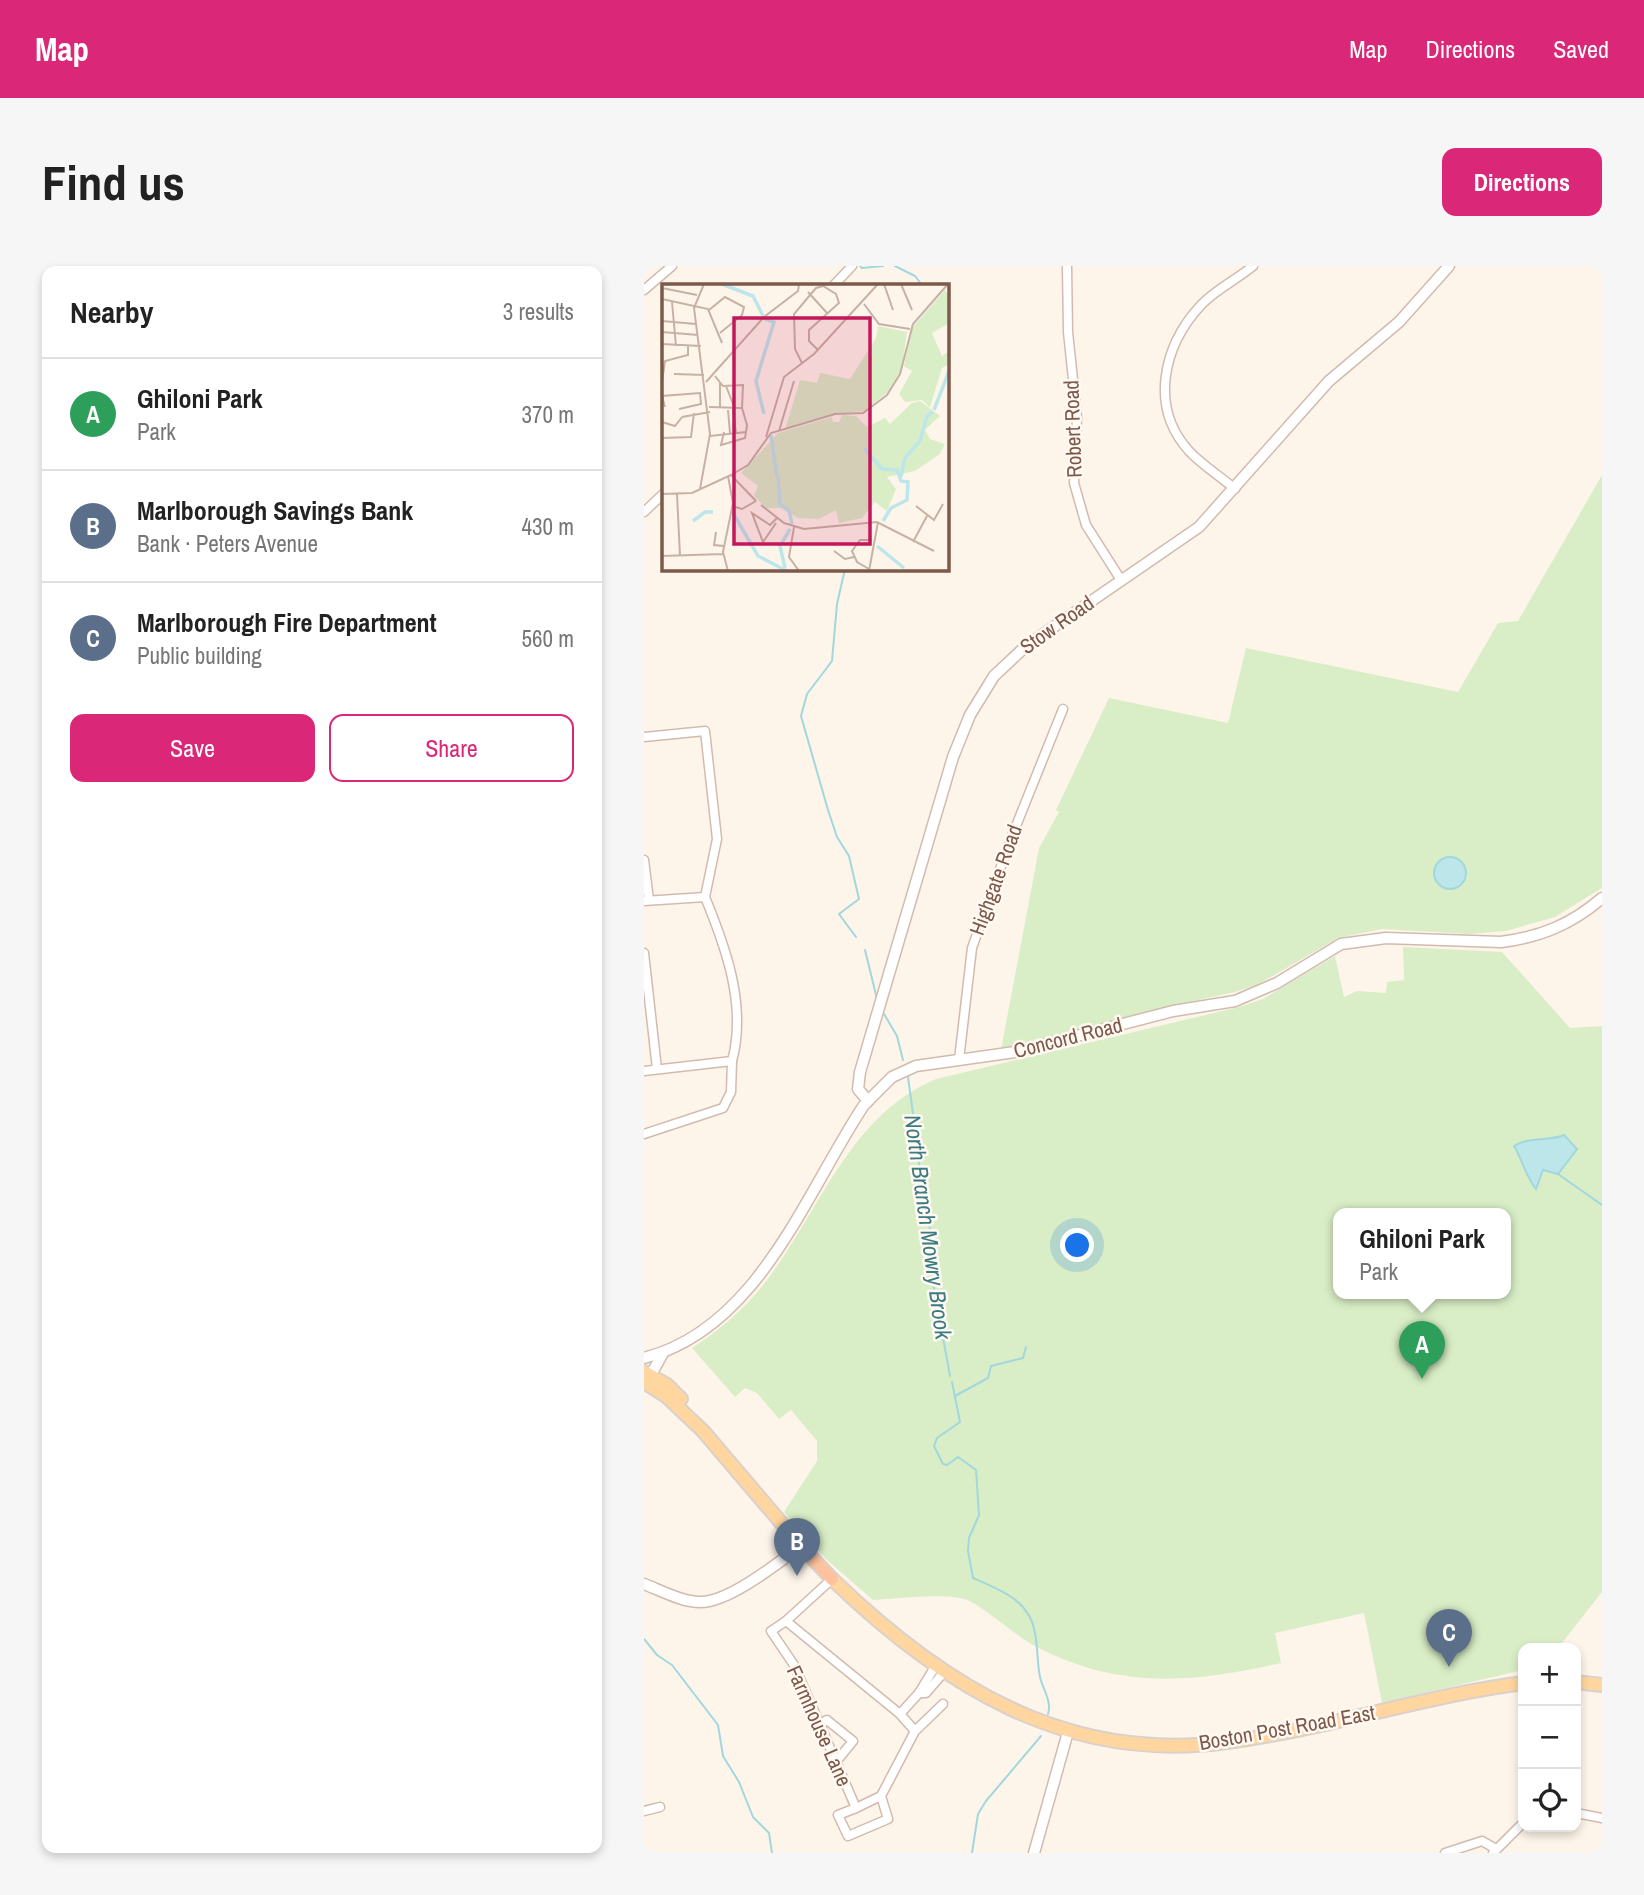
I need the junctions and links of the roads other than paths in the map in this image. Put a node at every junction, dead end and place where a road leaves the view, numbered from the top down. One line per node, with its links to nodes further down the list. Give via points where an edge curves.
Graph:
1 (672, 266): 7 (street)
2 (852, 266): 6 (street)
3 (1066, 266): 11 (street, Robert Road, via 1077,417 1075,491 1086,525)
4 (1253, 266): 8 (street, via 1201,305 1183,329 1163,389 1171,426 1189,452)
5 (1448, 266): 8 (street, Stow Road, via 1399,322 1335,375)
6 (835, 284)
7 (644, 290)
8 (1235, 489): 11 (street, Stow Road, via 1187,537)
9 (662, 495): 10 (street)
10 (644, 512)
11 (1121, 580): 23 (street, Stow Road, via 1014,655 993,676 970,715 951,764 860,1072 858,1089)
12 (1063, 709): 19 (street, Highgate Road, via 972,948)
13 (644, 737): 15 (street, via 705,731 717,839)
14 (644, 860): 17 (street)
15 (705, 897): 17 (street); 20 (street, via 740,1017)
16 (1602, 898): 19 (street, Concord Road, via 1564,925 1521,940 1355,940 1327,950 1287,977 1242,998 1014,1052)
17 (647, 901)
18 (644, 953): 21 (street)
19 (959, 1060): 23 (street, Concord Road, via 904,1070 881,1085)
20 (732, 1061): 21 (street); 24 (street, via 731,1092 723,1108)
21 (657, 1069): 22 (street)
22 (644, 1071)
23 (868, 1101): 25 (street, Concord Road, via 751,1284 695,1335)
24 (644, 1134)
25 (663, 1353): 26 (street, Concord Road); 27 (street)
26 (647, 1357): 27 (street)
27 (645, 1376): 28 (main road, Boston Post Road East, via 703,1431)
28 (801, 1546): 29 (highway, Boston Post Road East); 30 (street, via 736,1590 704,1602)
29 (832, 1578): 31 (street); 32 (main road, Boston Post Road East)
30 (644, 1584)
31 (786, 1621): 37 (street, Farmhouse Lane); 38 (street, Farmhouse Lane, via 771,1631 794,1665)
32 (940, 1668): 37 (street); 40 (main road, Boston Post Road East, via 1003,1706)
33 (1581, 1683): 35 (main road)
34 (1518, 1684): 40 (main road, Boston Post Road East, via 1215,1744 1138,1746)
35 (1602, 1685)
36 (943, 1704): 39 (street, Farmhouse Lane)
37 (900, 1714): 39 (street, Farmhouse Lane)
38 (819, 1725): 41 (street, Farmhouse Lane); 41 (street, via 827,1720 853,1741)
39 (915, 1731): 42 (street, Farmhouse Lane)
40 (1068, 1732): 50 (street)
41 (835, 1763): 44 (street, Farmhouse Lane)
42 (881, 1796): 44 (street); 44 (street, Farmhouse Lane, via 888,1819 848,1836 838,1815)
43 (660, 1807): 45 (street)
44 (856, 1808)
45 (644, 1811)
46 (1581, 1814): 47 (street)
47 (1602, 1818)
48 (1518, 1828): 49 (street)
49 (1494, 1851): 51 (street, via 1482,1841)
50 (1034, 1853)
51 (1445, 1853)

